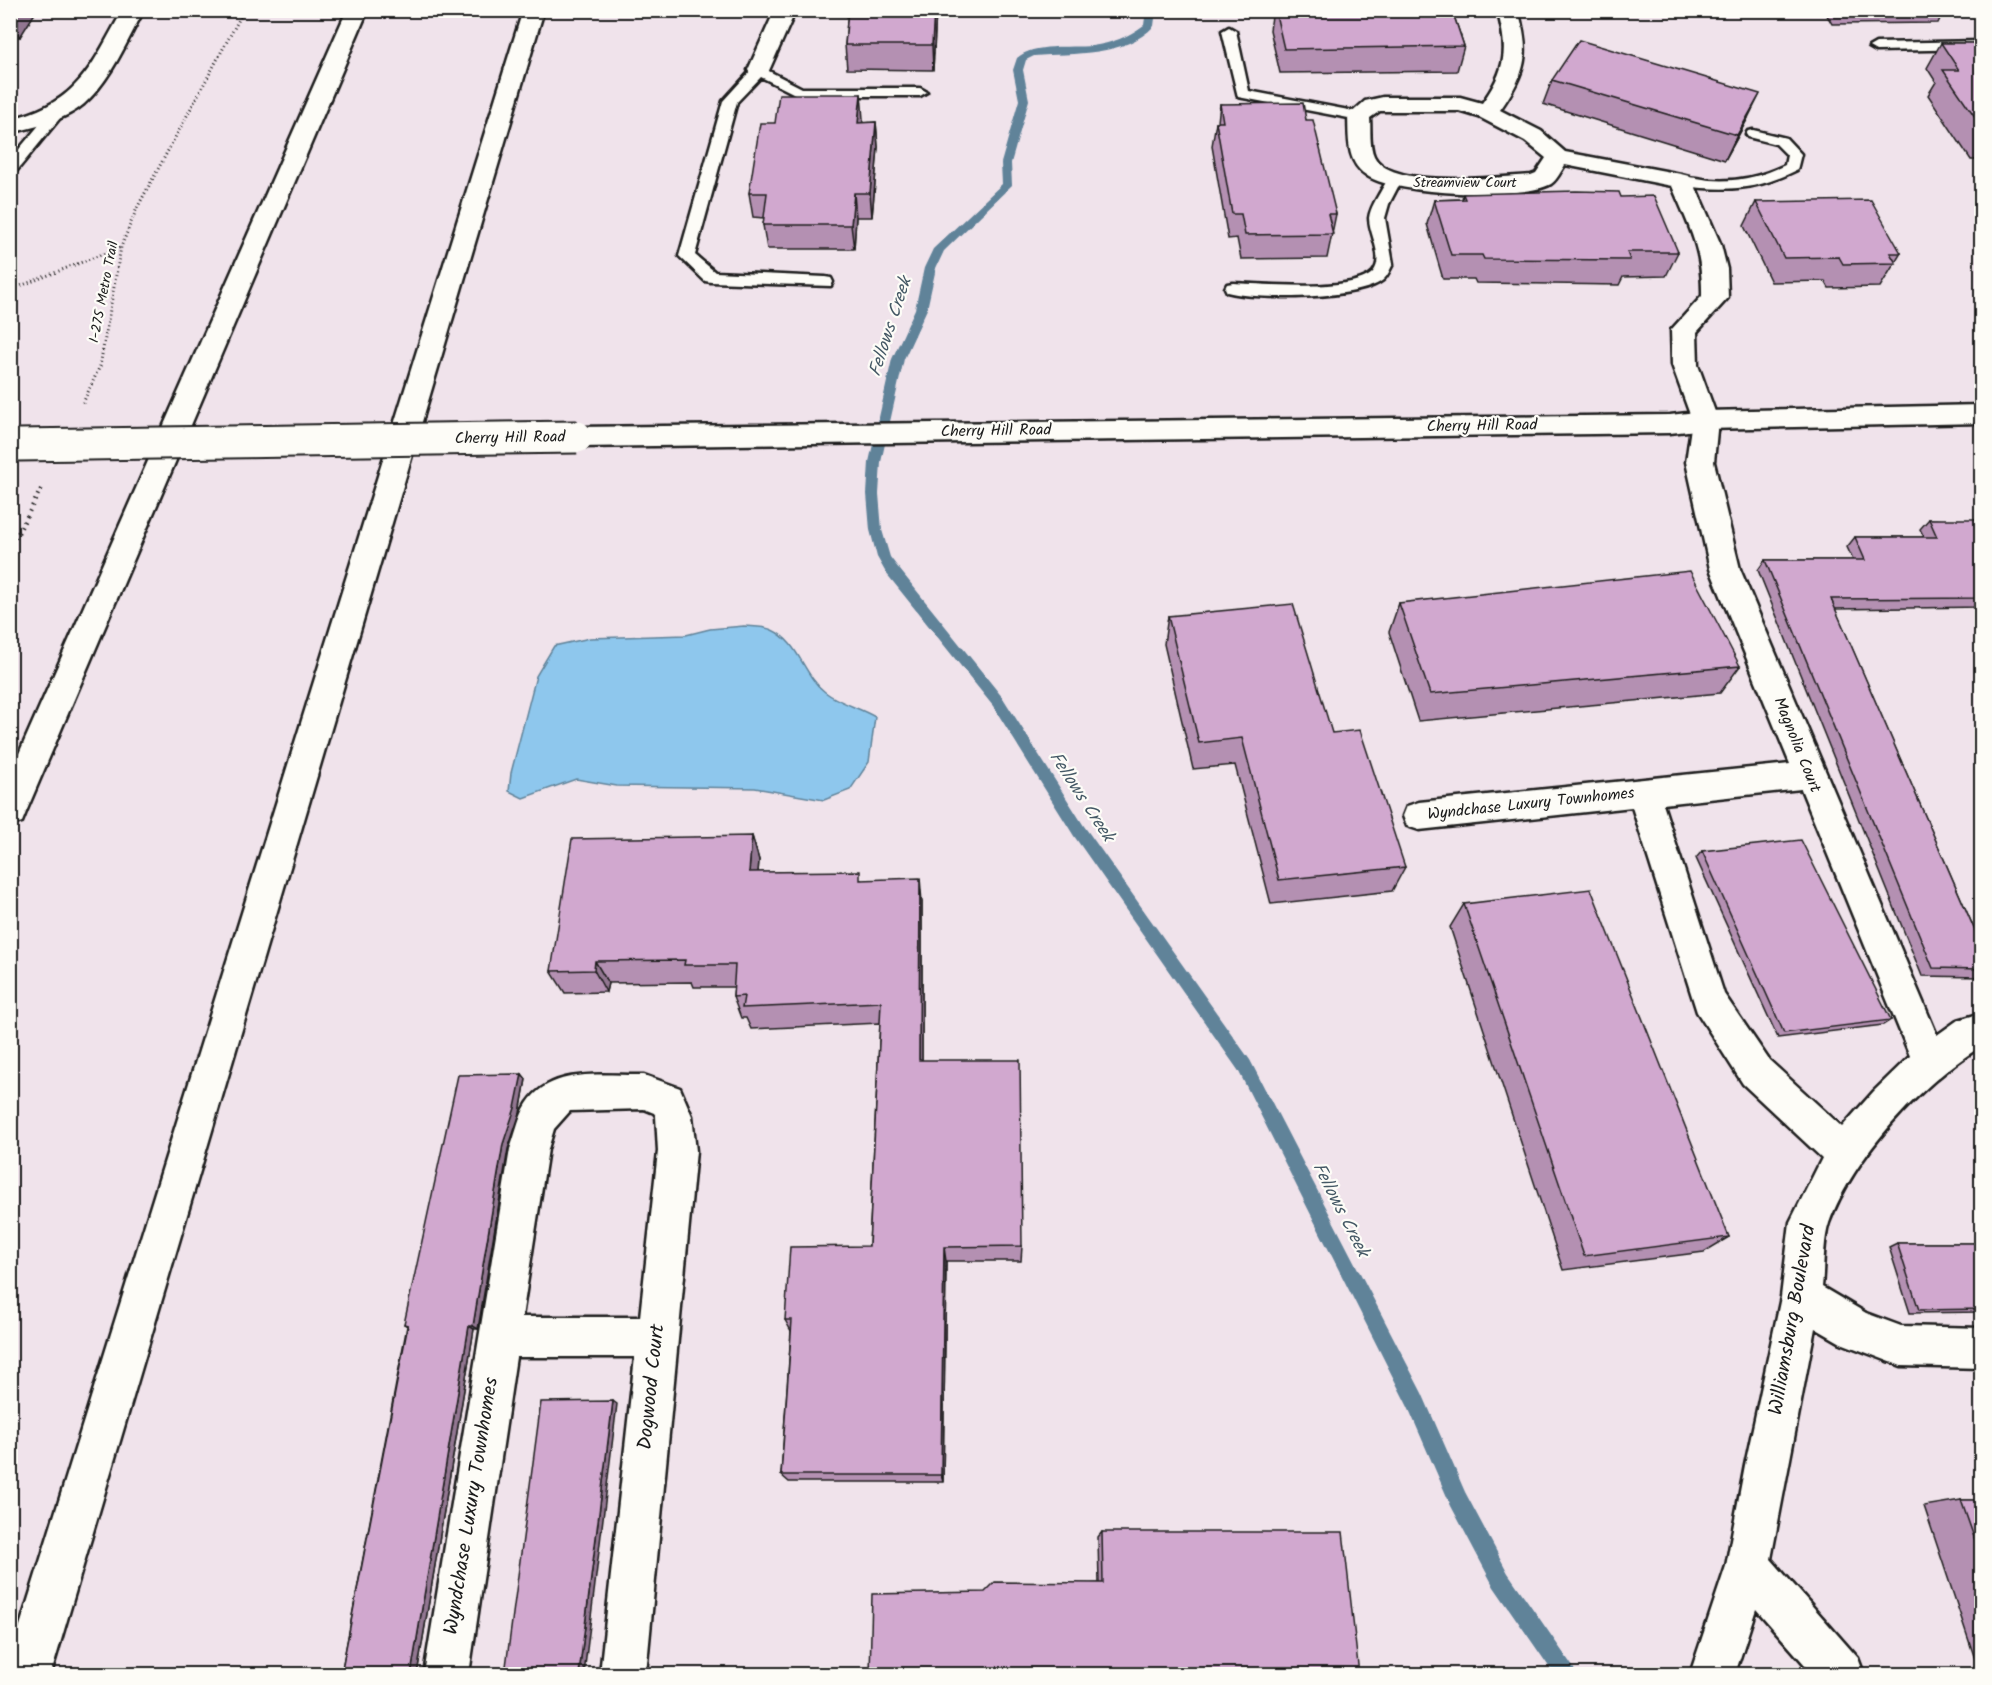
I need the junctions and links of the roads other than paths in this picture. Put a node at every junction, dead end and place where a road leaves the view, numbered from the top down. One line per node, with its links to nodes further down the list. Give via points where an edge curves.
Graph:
1 (134, 10): 11 (main road, via 88,87)
2 (358, 10): 27 (main road)
3 (534, 10): 38 (main road)
4 (786, 10): 9 (main road)
5 (1507, 10): 12 (main road, via 1517,58 1508,83)
6 (1229, 31): 13 (lane, via 1243,94)
7 (1982, 45): 8 (lane)
8 (1876, 47)
9 (759, 70): 10 (lane, via 799,93); 20 (lane, via 730,101 687,256 711,277)
10 (920, 92)
11 (60, 109): 14 (main road); 17 (lane)
12 (1487, 112): 13 (main road, via 1460,104 1383,104); 16 (main road, via 1533,136)
13 (1359, 116): 18 (main road, Streamview Court, via 1363,158 1373,171)
14 (10, 126)
15 (1753, 134): 19 (lane, via 1781,141 1794,153 1792,167 1741,187)
16 (1558, 157): 18 (main road, Streamview Court, via 1545,178 1535,182 1422,185); 19 (main road)
17 (10, 170)
18 (1394, 180): 21 (lane, via 1377,217 1385,264 1372,282 1338,290)
19 (1681, 181): 23 (main road, via 1709,244 1715,268 1715,298 1684,330 1685,365)
20 (825, 282)
21 (1233, 288)
22 (1982, 414): 23 (main road, Cherry Hill Road)
23 (1705, 420): 24 (main road, Cherry Hill Road, bridge, via 1670,424); 25 (main road, Magnolia Court, via 1700,462 1725,569)
24 (14, 445)
25 (1809, 775): 26 (main road, Wyndchase Luxury Townhomes); 30 (main road, Magnolia Court)
26 (1643, 792): 28 (main road, Wyndchase Luxury Townhomes); 32 (main road, Wyndchase Luxury Townhomes, via 1709,1001 1756,1072)
27 (10, 812)
28 (1419, 816)
29 (1982, 1029): 30 (main road, Williamsburg Boulevard, via 1971,1032)
30 (1930, 1061): 32 (main road, Williamsburg Boulevard, via 1887,1103)
31 (667, 1100): 34 (main road, Wyndchase Luxury Townhomes, via 644,1092 564,1094 538,1120 529,1149); 35 (main road, Dogwood Court, via 674,1116 676,1151)
32 (1844, 1154): 33 (main road, Williamsburg Boulevard, via 1809,1222)
33 (1801, 1296): 36 (main road, via 1855,1329 1901,1346); 37 (main road, Williamsburg Boulevard)
34 (498, 1337): 35 (main road); 39 (main road, Wyndchase Luxury Townhomes)
35 (657, 1337): 40 (main road, Dogwood Court)
36 (1982, 1348)
37 (1748, 1566): 41 (main road, Williamsburg Boulevard); 42 (main road)
38 (28, 1674)
39 (446, 1674)
40 (623, 1674)
41 (1713, 1674)
42 (1842, 1674)

